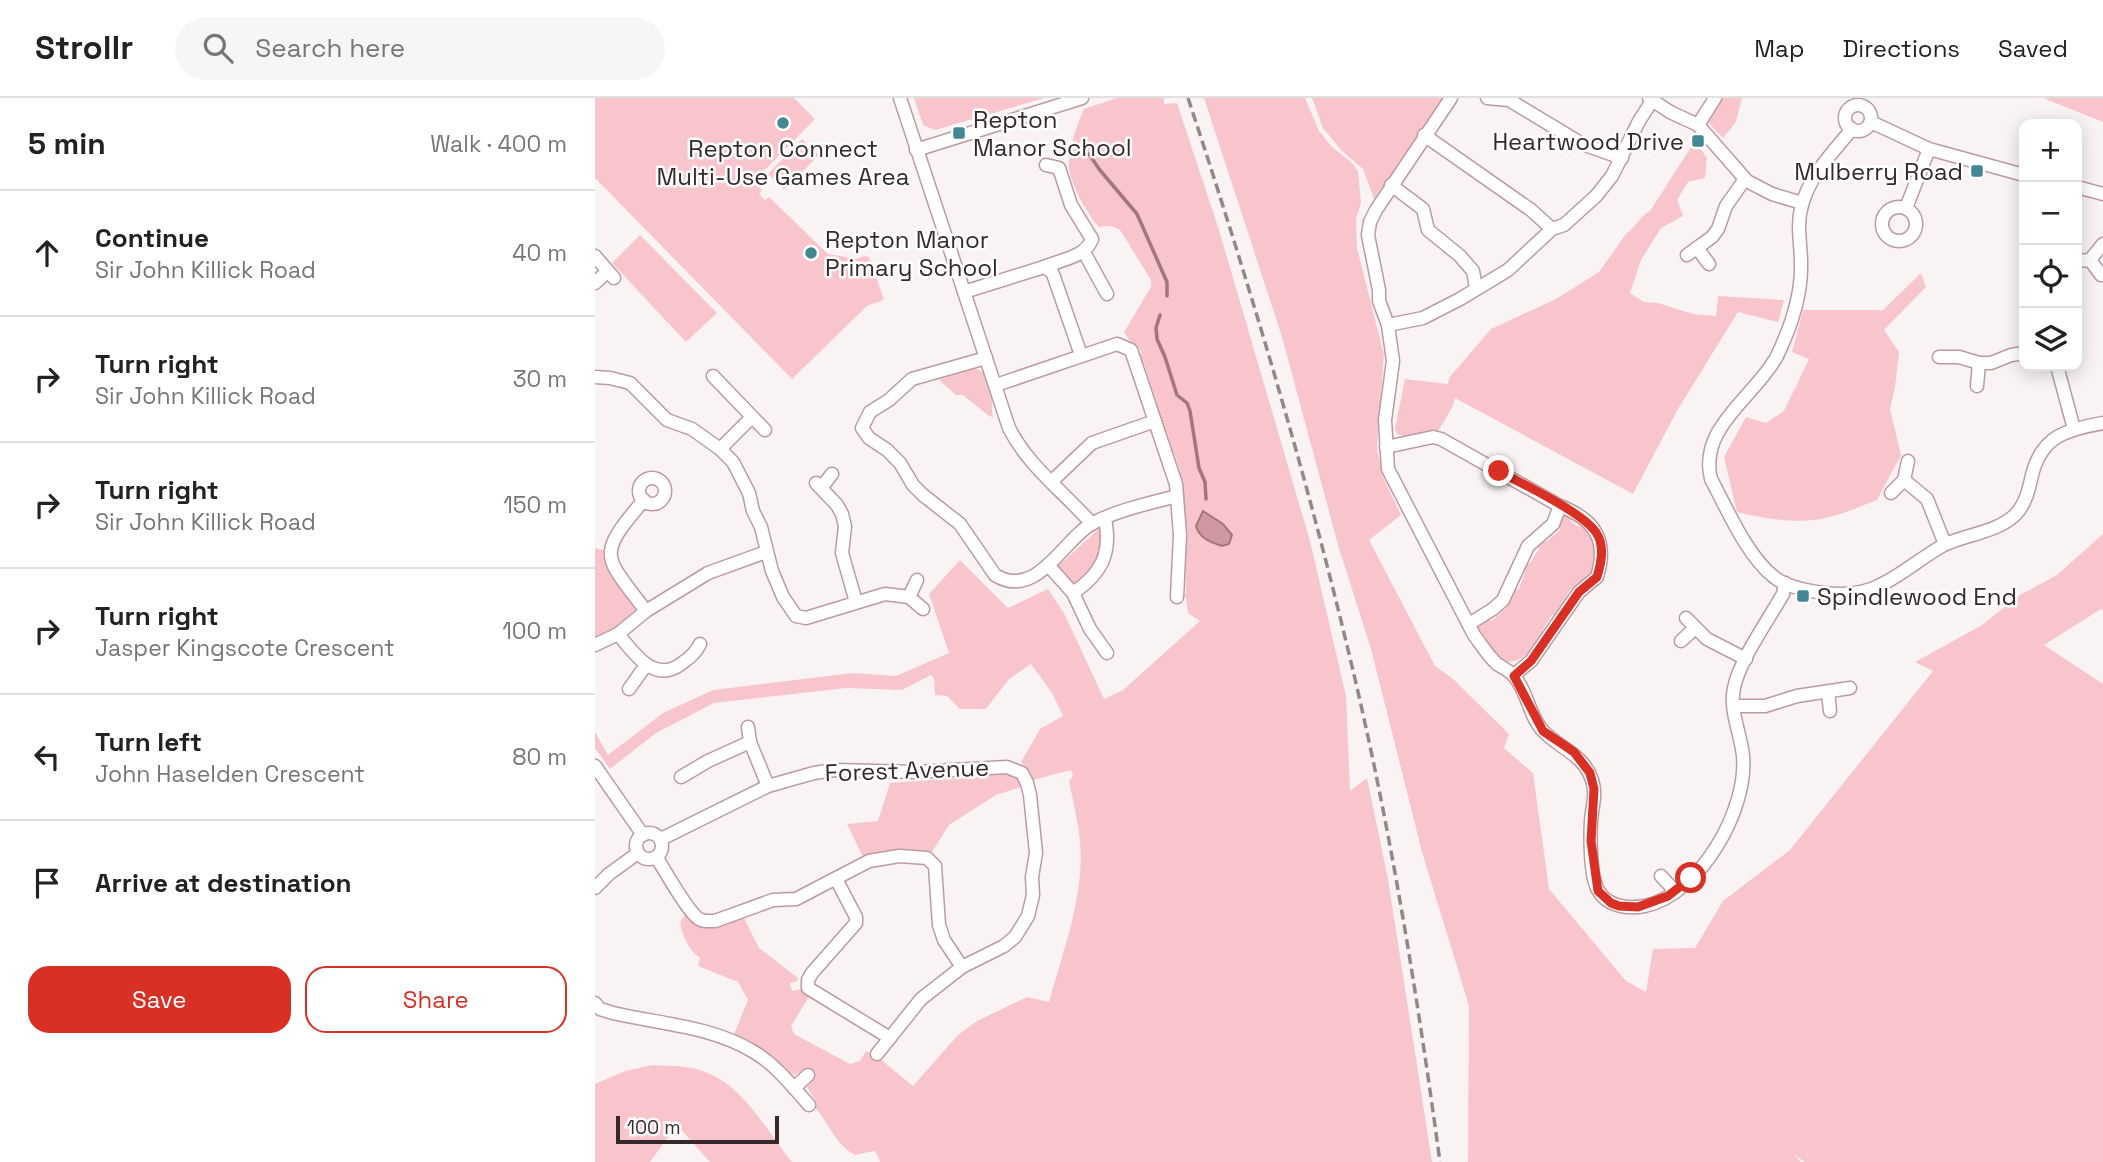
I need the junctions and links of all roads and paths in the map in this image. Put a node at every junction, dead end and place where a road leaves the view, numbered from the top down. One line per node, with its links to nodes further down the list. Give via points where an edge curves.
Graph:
1 (900, 98): 13 (street)
2 (1082, 98): 13 (street)
3 (1451, 98): 11 (street)
4 (1487, 98): 14 (street, via 1509,100 1582,144)
5 (1715, 98): 9 (street)
6 (1651, 99): 9 (street); 14 (street)
7 (1859, 101): 8 (street, via 1869,110); 10 (street, via 1846,114)
8 (1871, 122): 10 (street, via 1865,129); 12 (street)
9 (1698, 125): 17 (street)
10 (1852, 129): 21 (street, via 1817,173)
11 (1425, 135): 18 (street); 23 (street, via 1531,209)
12 (1929, 149): 16 (street); 22 (street)
13 (916, 150): 34 (street)
14 (1622, 158): 23 (street, via 1596,196 1564,225)
15 (1047, 165): 25 (street, via 1059,168 1072,205 1091,235)
16 (2019, 174)
17 (1745, 179): 21 (street, via 1765,192); 29 (street, via 1726,206 1718,229 1692,251)
18 (1391, 185): 33 (street, via 1423,209 1428,230 1473,271); 36 (street, via 1372,216 1368,235 1379,301)
19 (2082, 188): 20 (street)
20 (2103, 194)
21 (1802, 203): 68 (street, via 1800,283 1792,320 1769,369 1716,435 1709,469 1752,550 1775,578)
22 (1906, 208)
23 (1552, 229): 33 (street, via 1508,270)
24 (2103, 244): 27 (street)
25 (1084, 252): 30 (street); 35 (street)
26 (595, 256): 32 (street, via 611,274)
27 (2090, 260): 28 (street); 31 (street)
28 (2082, 261)
29 (1709, 264)
30 (1044, 267): 34 (street); 38 (street, via 1054,276)
31 (2101, 275)
32 (595, 283)
33 (1476, 288): 36 (street, via 1423,318)
34 (964, 292): 39 (street)
35 (1107, 294)
36 (1388, 325): 52 (street, via 1393,361)
37 (2019, 354): 41 (street)
38 (1081, 355): 45 (street); 48 (street, via 1117,344 1131,350)
39 (986, 358): 45 (street); 66 (street, via 912,379 866,416 862,428 894,456 918,491 960,524 995,575 1016,582)
40 (1939, 358): 41 (street)
41 (1979, 363): 46 (street)
42 (2058, 371): 50 (street)
43 (713, 376): 47 (street)
44 (595, 377): 53 (street, via 630,383 681,432)
45 (996, 385): 57 (street, via 1014,437)
46 (1977, 386)
47 (752, 417): 51 (street); 53 (street)
48 (1155, 421): 57 (street, via 1092,443); 59 (street)
49 (2103, 423): 50 (street)
50 (2074, 429): 64 (street, via 2056,436 2043,450 2016,514 2003,524)
51 (765, 430)
52 (1386, 447): 61 (street, via 1441,439); 75 (street, via 1391,476)
53 (720, 449): 65 (street, via 744,480)
54 (1907, 461): 56 (street)
55 (832, 474): 72 (street, via 818,485 844,519 842,553)
56 (1903, 480): 58 (street); 64 (street, via 1927,499)
57 (1051, 482): 63 (street)
58 (1891, 493)
59 (1177, 496): 62 (street); 71 (street)
60 (643, 500): 74 (street, via 616,531 608,550 613,567)
61 (1560, 506): 75 (street, via 1550,528 1528,546 1503,600); 83 (street, via 1585,520 1598,535 1597,577 1579,592 1531,661)
62 (1105, 519): 63 (street); 69 (street, via 1102,562 1094,577)
63 (1092, 524): 66 (street)
64 (1945, 544): 68 (street, via 1864,591 1829,594)
65 (766, 552): 72 (street, via 785,601 796,616 806,618); 74 (street, via 708,573)
66 (1048, 565): 69 (street)
67 (917, 580): 70 (street)
68 (1786, 583): 81 (street)
69 (1073, 593): 80 (street)
70 (909, 597): 72 (street, via 885,594); 73 (street)
71 (1177, 597)
72 (856, 602)
73 (923, 609)
74 (646, 611): 76 (street)
75 (1469, 624): 83 (street, via 1492,659)
76 (618, 634): 79 (street); 82 (street)
77 (1681, 641): 81 (street, via 1690,623 1707,639)
78 (700, 644): 82 (street, via 673,669)
79 (595, 645)
80 (1107, 653)
81 (1746, 659): 87 (street, via 1734,686)
82 (646, 665): 85 (street)
83 (1514, 676): 101 (street, via 1543,731 1574,752 1590,773 1594,789 1591,841 1598,891 1611,903 1629,907 1648,905)
84 (1850, 688): 86 (street)
85 (629, 689)
86 (1828, 692): 87 (street, via 1765,706); 88 (street)
87 (1734, 706): 101 (street, via 1743,756 1738,799 1709,860)
88 (1830, 711)
89 (748, 727): 90 (street)
90 (750, 742): 92 (street); 93 (street)
91 (595, 766): 94 (street)
92 (681, 777)
93 (768, 786): 95 (street, Forest Avenue); 102 (street, Forest Avenue, via 834,770 1007,767 1022,773 1030,795 1036,850 1031,907 1020,930 1004,946)
94 (642, 835): 95 (street); 96 (street, via 636,843)
95 (661, 839): 97 (street, via 663,849)
96 (638, 853): 97 (street, via 646,859); 100 (street)
97 (657, 858): 99 (street, via 689,909 708,921 773,900 796,899)
98 (1661, 876): 101 (street)
99 (836, 878): 102 (street, via 884,857 931,860 939,925); 104 (street, via 856,923 812,973 808,988)
100 (595, 888)
101 (1671, 894)
102 (962, 967): 104 (street, Forest Avenue, via 921,999)
103 (597, 1010): 107 (street, via 727,1039 755,1052)
104 (890, 1038): 105 (street, Forest Avenue)
105 (877, 1054)
106 (808, 1075): 107 (street)
107 (794, 1088): 108 (street)
108 (809, 1105)

